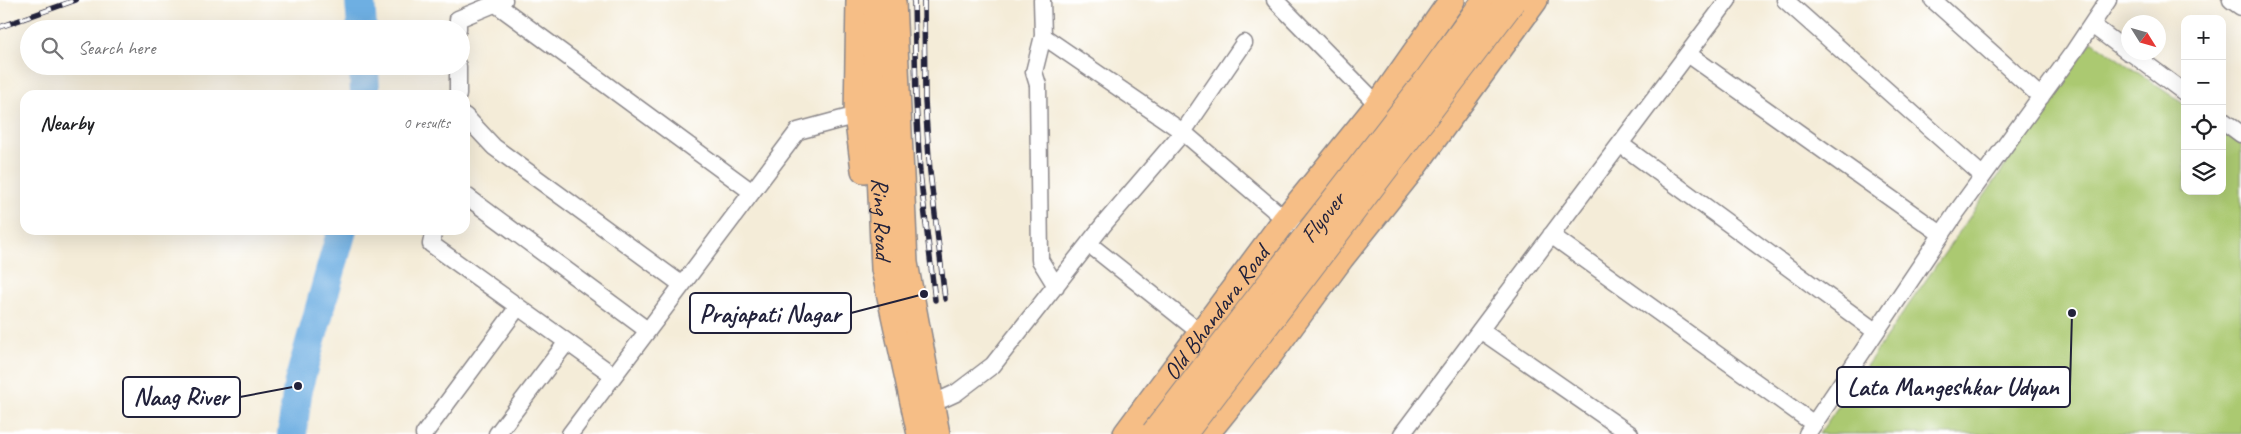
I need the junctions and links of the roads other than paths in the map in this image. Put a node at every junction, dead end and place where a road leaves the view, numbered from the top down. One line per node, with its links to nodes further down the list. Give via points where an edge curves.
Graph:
1 (858, 0): 30 (main road)
2 (877, 0): 62 (main road, Ring Road, via 876,75 884,269)
3 (893, 0): 63 (main road, Ring Road, via 905,263)
4 (904, 0): 55 (main road, Ring Road, via 902,85 905,151)
5 (1042, 0): 20 (street)
6 (1275, 0): 29 (street)
7 (1452, 0): 29 (main road, Old Bhandara Road)
8 (1487, 0): 66 (highway, Flyover, bridge)
9 (1512, 0): 67 (highway, Flyover, bridge)
10 (1536, 0): 35 (main road)
11 (1728, 0): 23 (street)
12 (1785, 0): 37 (street)
13 (1933, 0): 28 (street)
14 (2108, 0): 19 (street)
15 (2231, 0): 17 (street)
16 (500, 2): 18 (street); 38 (street)
17 (2241, 7)
18 (458, 20)
19 (2092, 25): 22 (street); 28 (street)
20 (1043, 36): 33 (street); 47 (street, via 1034,72 1038,85 1040,260)
21 (1244, 43): 33 (street)
22 (2121, 46)
23 (1688, 54): 36 (street); 41 (street)
24 (2140, 60): 27 (street)
25 (458, 75): 26 (street)
26 (458, 90)
27 (2181, 90)
28 (2041, 97): 37 (street)
29 (1379, 104): 35 (street, via 1393,123); 40 (main road, Old Bhandara Road)
30 (858, 115): 38 (street, via 798,130); 61 (main road, via 867,228)
31 (470, 121): 46 (street, via 494,147)
32 (2226, 123): 34 (street)
33 (1184, 132): 40 (street); 44 (street)
34 (2241, 134)
35 (1430, 143): 45 (main road)
36 (1620, 144): 43 (street); 51 (street)
37 (1983, 176): 41 (street)
38 (752, 192): 46 (street)
39 (470, 199): 49 (street)
40 (1285, 220): 45 (street); 52 (main road, Old Bhandara Road)
41 (1941, 234): 51 (street)
42 (433, 235): 48 (street, via 431,244)
43 (1551, 235): 50 (street); 56 (street)
44 (1089, 244): 47 (street); 52 (street)
45 (1341, 258): 68 (main road)
46 (681, 284): 49 (street)
47 (1056, 286): 55 (street, via 993,365)
48 (518, 307): 53 (street); 58 (street)
49 (647, 330): 54 (street)
50 (1480, 330): 57 (street); 69 (street)
51 (1875, 331): 56 (street)
52 (1202, 334): 65 (main road, Old Bhandara Road)
53 (567, 342): 54 (street); 59 (street)
54 (613, 375): 60 (street)
55 (943, 399): 64 (main road, Ring Road)
56 (1811, 429)
57 (1411, 431)
58 (424, 434)
59 (497, 434)
60 (570, 434)
61 (905, 434)
62 (920, 434)
63 (937, 434)
64 (948, 434)
65 (1126, 434)
66 (1155, 434)
67 (1182, 434)
68 (1206, 434)
69 (1630, 434)

